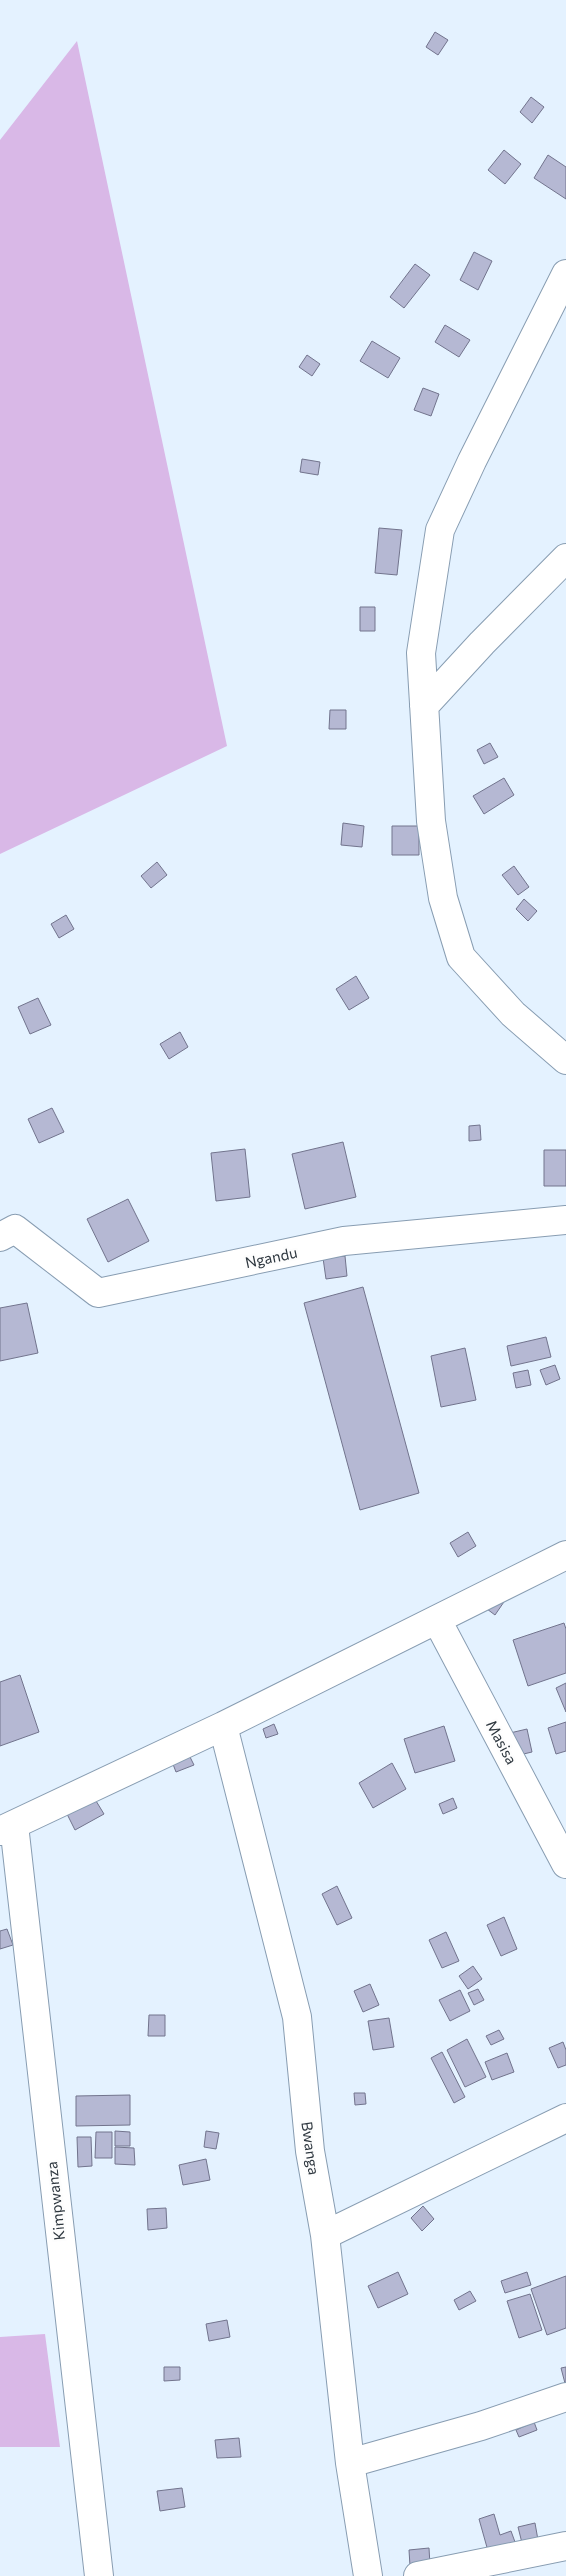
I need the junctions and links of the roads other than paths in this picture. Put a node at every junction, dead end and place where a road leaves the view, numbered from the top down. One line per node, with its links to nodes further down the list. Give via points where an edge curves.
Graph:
1 (566, 274): 3 (street, via 440,530 421,653)
2 (566, 558): 3 (street)
3 (424, 706): 4 (street, via 430,821 443,898 461,957 513,1014)
4 (566, 1060)
5 (566, 1220): 6 (street, Ngandu, via 344,1241 98,1293 15,1229)
6 (0, 1237)
7 (566, 1555): 8 (street)
8 (437, 1620): 9 (street); 11 (street, Masisa)
9 (223, 1726): 10 (street); 13 (street, Bwanga, via 297,2017 310,2151)
10 (7, 1828): 17 (street, Kimpwanza)
11 (566, 1864)
12 (566, 2118): 13 (street)
13 (325, 2235): 15 (street, Bwanga)
14 (566, 2397): 15 (street, via 481,2426)
15 (350, 2462): 18 (street, Bwanga)
16 (566, 2546): 19 (street)
17 (99, 2576)
18 (368, 2576)
19 (418, 2576)

